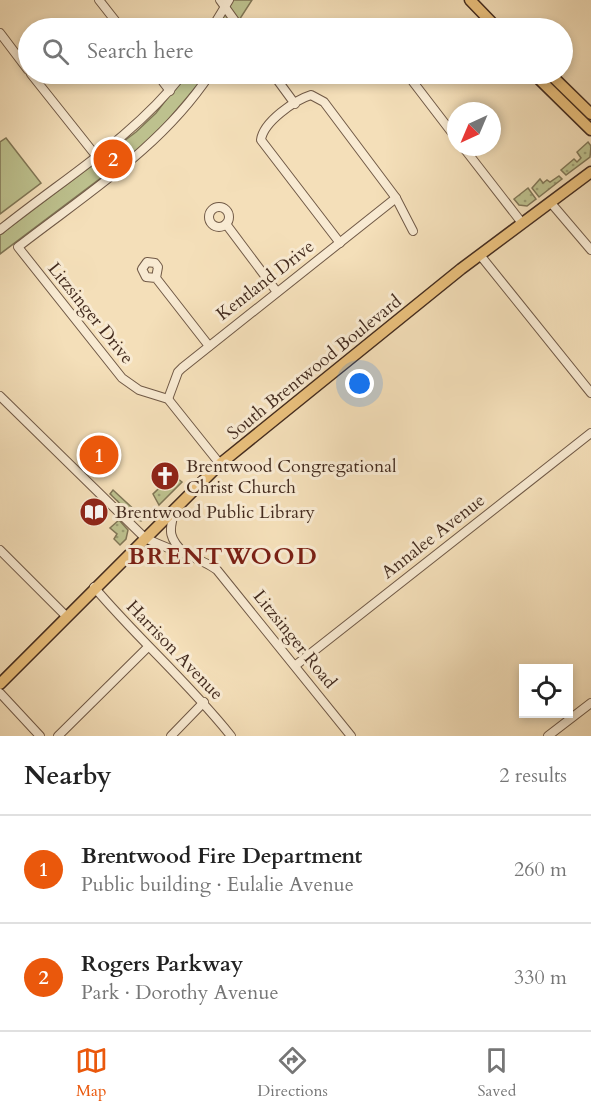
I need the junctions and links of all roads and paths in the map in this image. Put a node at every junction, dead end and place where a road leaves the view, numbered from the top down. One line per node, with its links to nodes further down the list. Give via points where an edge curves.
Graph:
1 (99, 0): 4 (street)
2 (470, 0): 7 (main road)
3 (224, 2): 5 (street); 6 (street)
4 (113, 18)
5 (217, 18)
6 (234, 18)
7 (488, 18)
8 (0, 33): 9 (street)
9 (18, 57)
10 (39, 84): 24 (street)
11 (165, 84): 18 (street)
12 (175, 84): 18 (street)
13 (203, 84): 40 (street, Litzsinger Drive, via 153,143 18,247 122,378 139,390)
14 (280, 84): 19 (street)
15 (414, 84): 21 (street)
16 (544, 84): 22 (main road)
17 (560, 84): 20 (main road)
18 (170, 91): 24 (street, via 144,119)
19 (295, 104): 26 (street, via 311,95 321,99); 32 (street, via 266,127 261,140)
20 (591, 114)
21 (447, 126)
22 (591, 130)
23 (470, 156): 28 (street)
24 (97, 157): 30 (street)
25 (588, 176): 27 (main road, South Brentwood Boulevard)
26 (396, 198): 31 (street); 32 (street, Kentland Drive)
27 (551, 203): 28 (main road, South Brentwood Boulevard); 33 (street)
28 (522, 223): 34 (main road, South Brentwood Boulevard)
29 (226, 224): 36 (street)
30 (0, 230)
31 (412, 231)
32 (340, 243): 36 (street, Kentland Drive)
33 (591, 249)
34 (480, 255): 38 (street); 42 (main road, South Brentwood Boulevard)
35 (156, 278): 37 (street)
36 (277, 292): 37 (street, Kentland Drive)
37 (209, 346): 40 (street, Kentland Drive, via 178,372)
38 (591, 393)
39 (0, 396): 44 (street, Litzsinger Road)
40 (168, 399): 42 (street)
41 (591, 433): 50 (street, Annalee Avenue)
42 (220, 464): 43 (main road, South Brentwood Boulevard)
43 (177, 506): 44 (main road, South Brentwood Boulevard); 46 (street, via 170,538)
44 (144, 537): 46 (street, Litzsinger Road, via 164,549); 47 (main road, South Brentwood Boulevard)
45 (0, 550): 48 (street)
46 (185, 554): 50 (street, Litzsinger Road, via 217,570)
47 (94, 587): 48 (main road, South Brentwood Boulevard); 49 (street, Harrison Avenue)
48 (66, 616): 51 (main road, South Brentwood Boulevard)
49 (148, 647): 53 (street, Harrison Avenue); 56 (street)
50 (296, 665): 59 (street, Litzsinger Road)
51 (0, 684)
52 (0, 693): 55 (street)
53 (204, 702): 57 (street); 58 (street, Harrison Avenue)
54 (591, 703): 60 (street)
55 (40, 736)
56 (58, 736)
57 (171, 736)
58 (231, 736)
59 (351, 736)
60 (548, 736)

